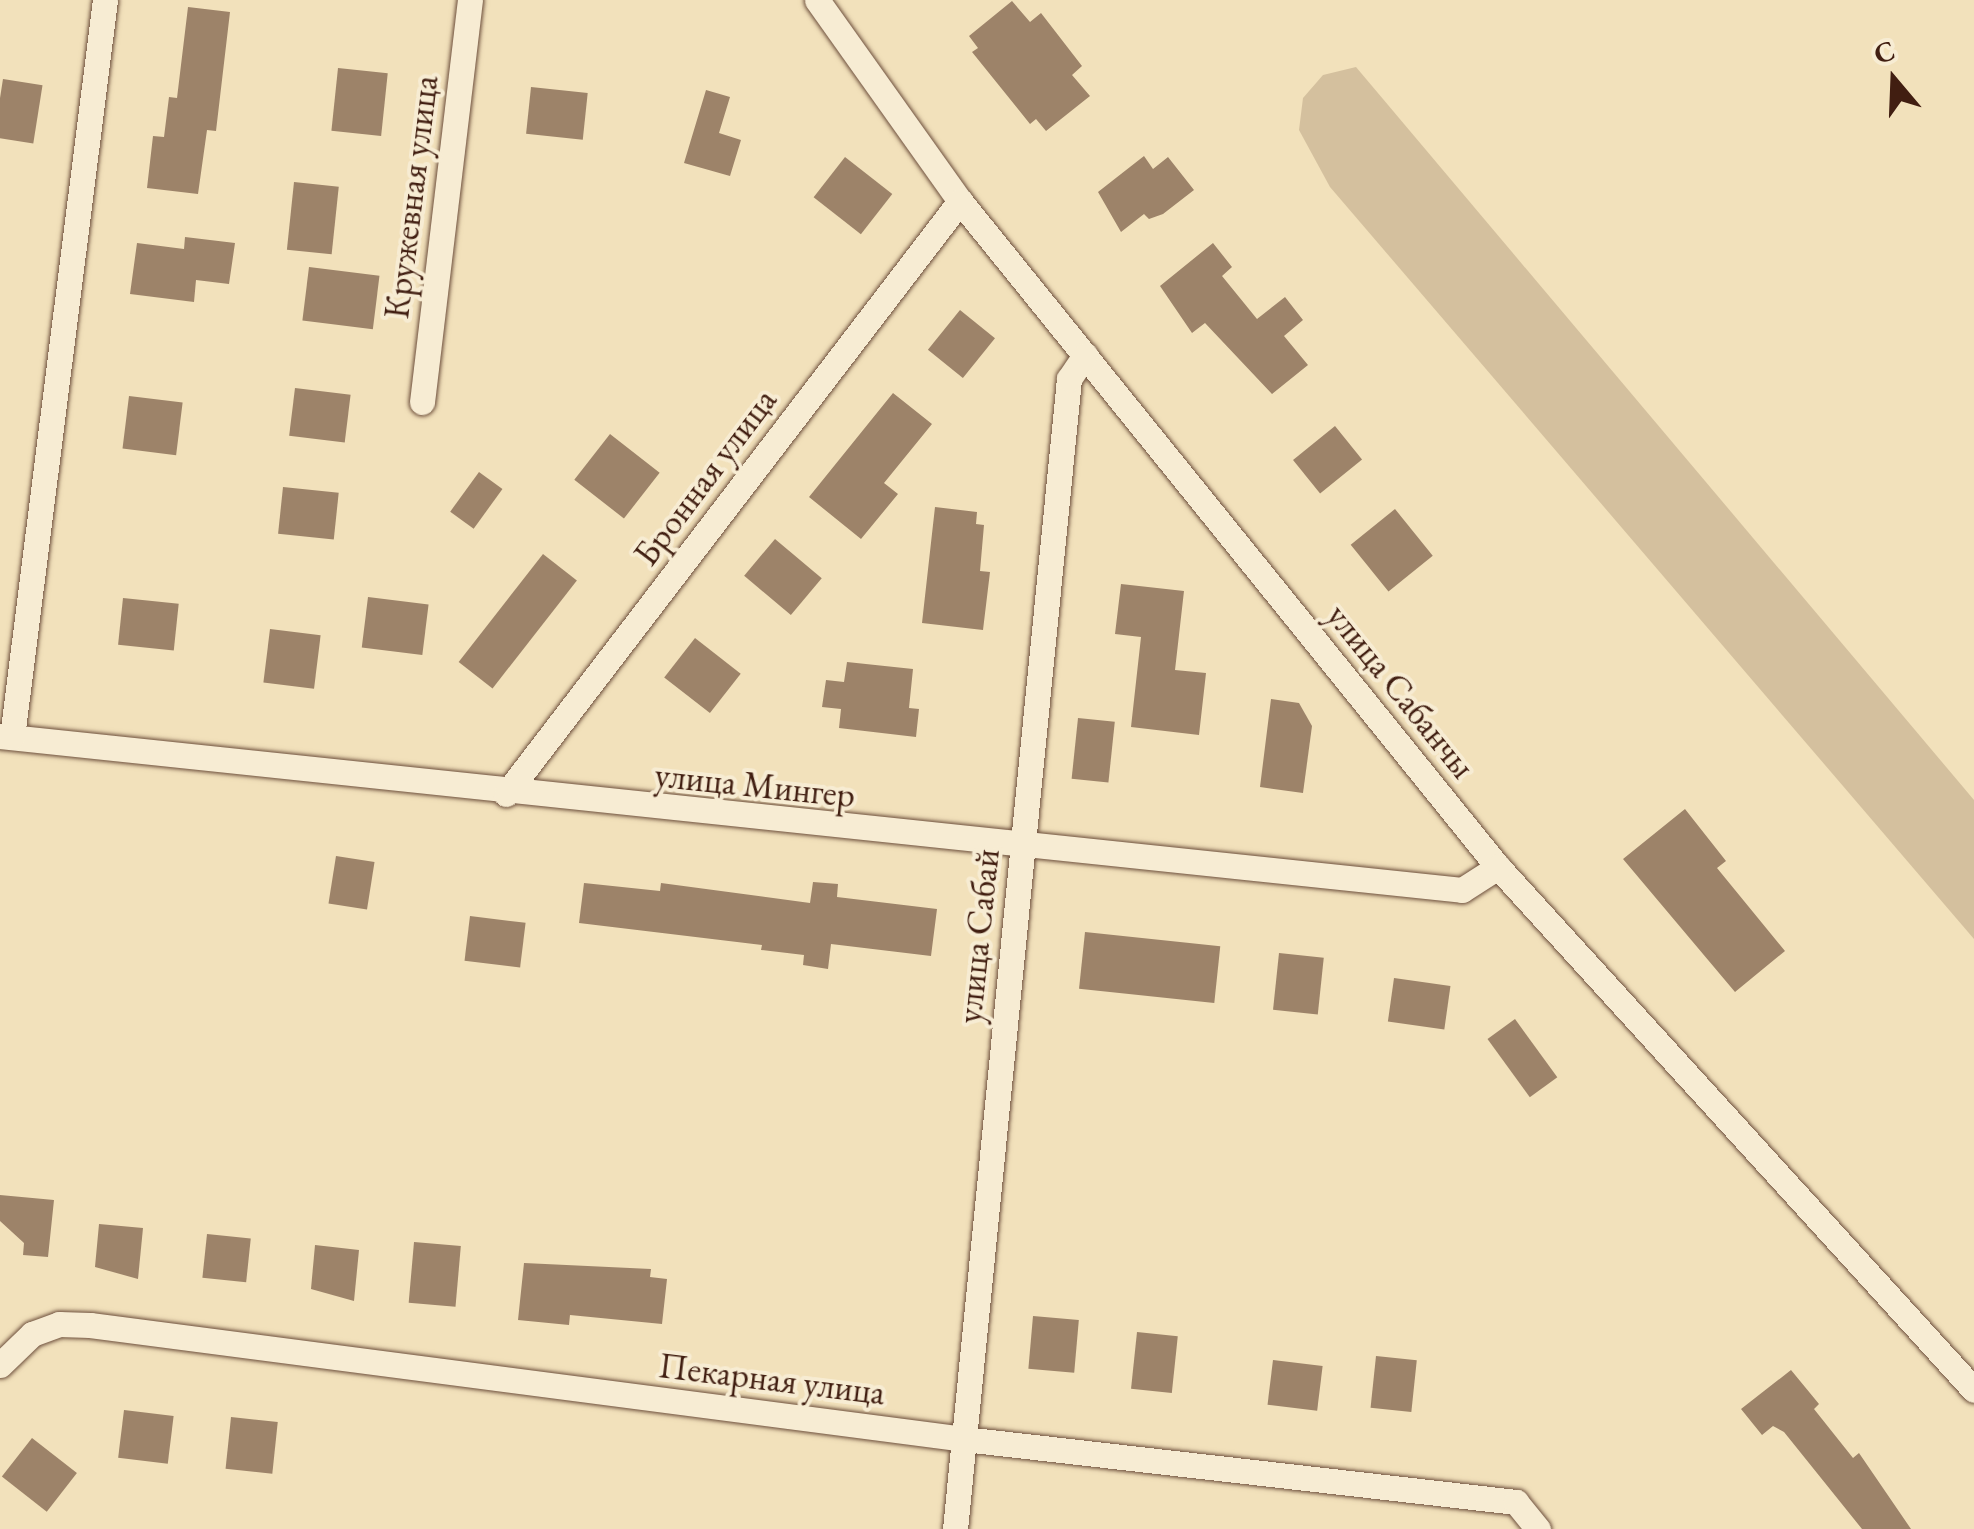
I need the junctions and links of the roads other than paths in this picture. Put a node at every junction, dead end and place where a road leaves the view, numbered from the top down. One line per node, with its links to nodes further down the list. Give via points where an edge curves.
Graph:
1 (104, 0): 7 (street)
2 (470, 0): 6 (street, Кружевная улица)
3 (817, 0): 4 (street, улица Сабанчы)
4 (960, 202): 5 (street, улица Сабанчы); 8 (street, Бронная улица)
5 (1085, 356): 9 (street, улица Сабай, via 1070,379); 10 (street, улица Сабанчы)
6 (422, 402)
7 (6, 737): 8 (street, улица Мингер)
8 (506, 794): 9 (street, улица Мингер)
9 (1022, 848): 10 (street, улица Мингер, via 1462,890); 13 (street, улица Сабай)
10 (1498, 867): 12 (street, улица Сабанчы)
11 (0, 1366): 13 (street, Пекарная улица, via 32,1334 60,1324 90,1325)
12 (1974, 1390)
13 (964, 1439): 14 (street, улица Сабай); 15 (street, Пекарная улица, via 1516,1502)
14 (955, 1529)
15 (1538, 1529)

